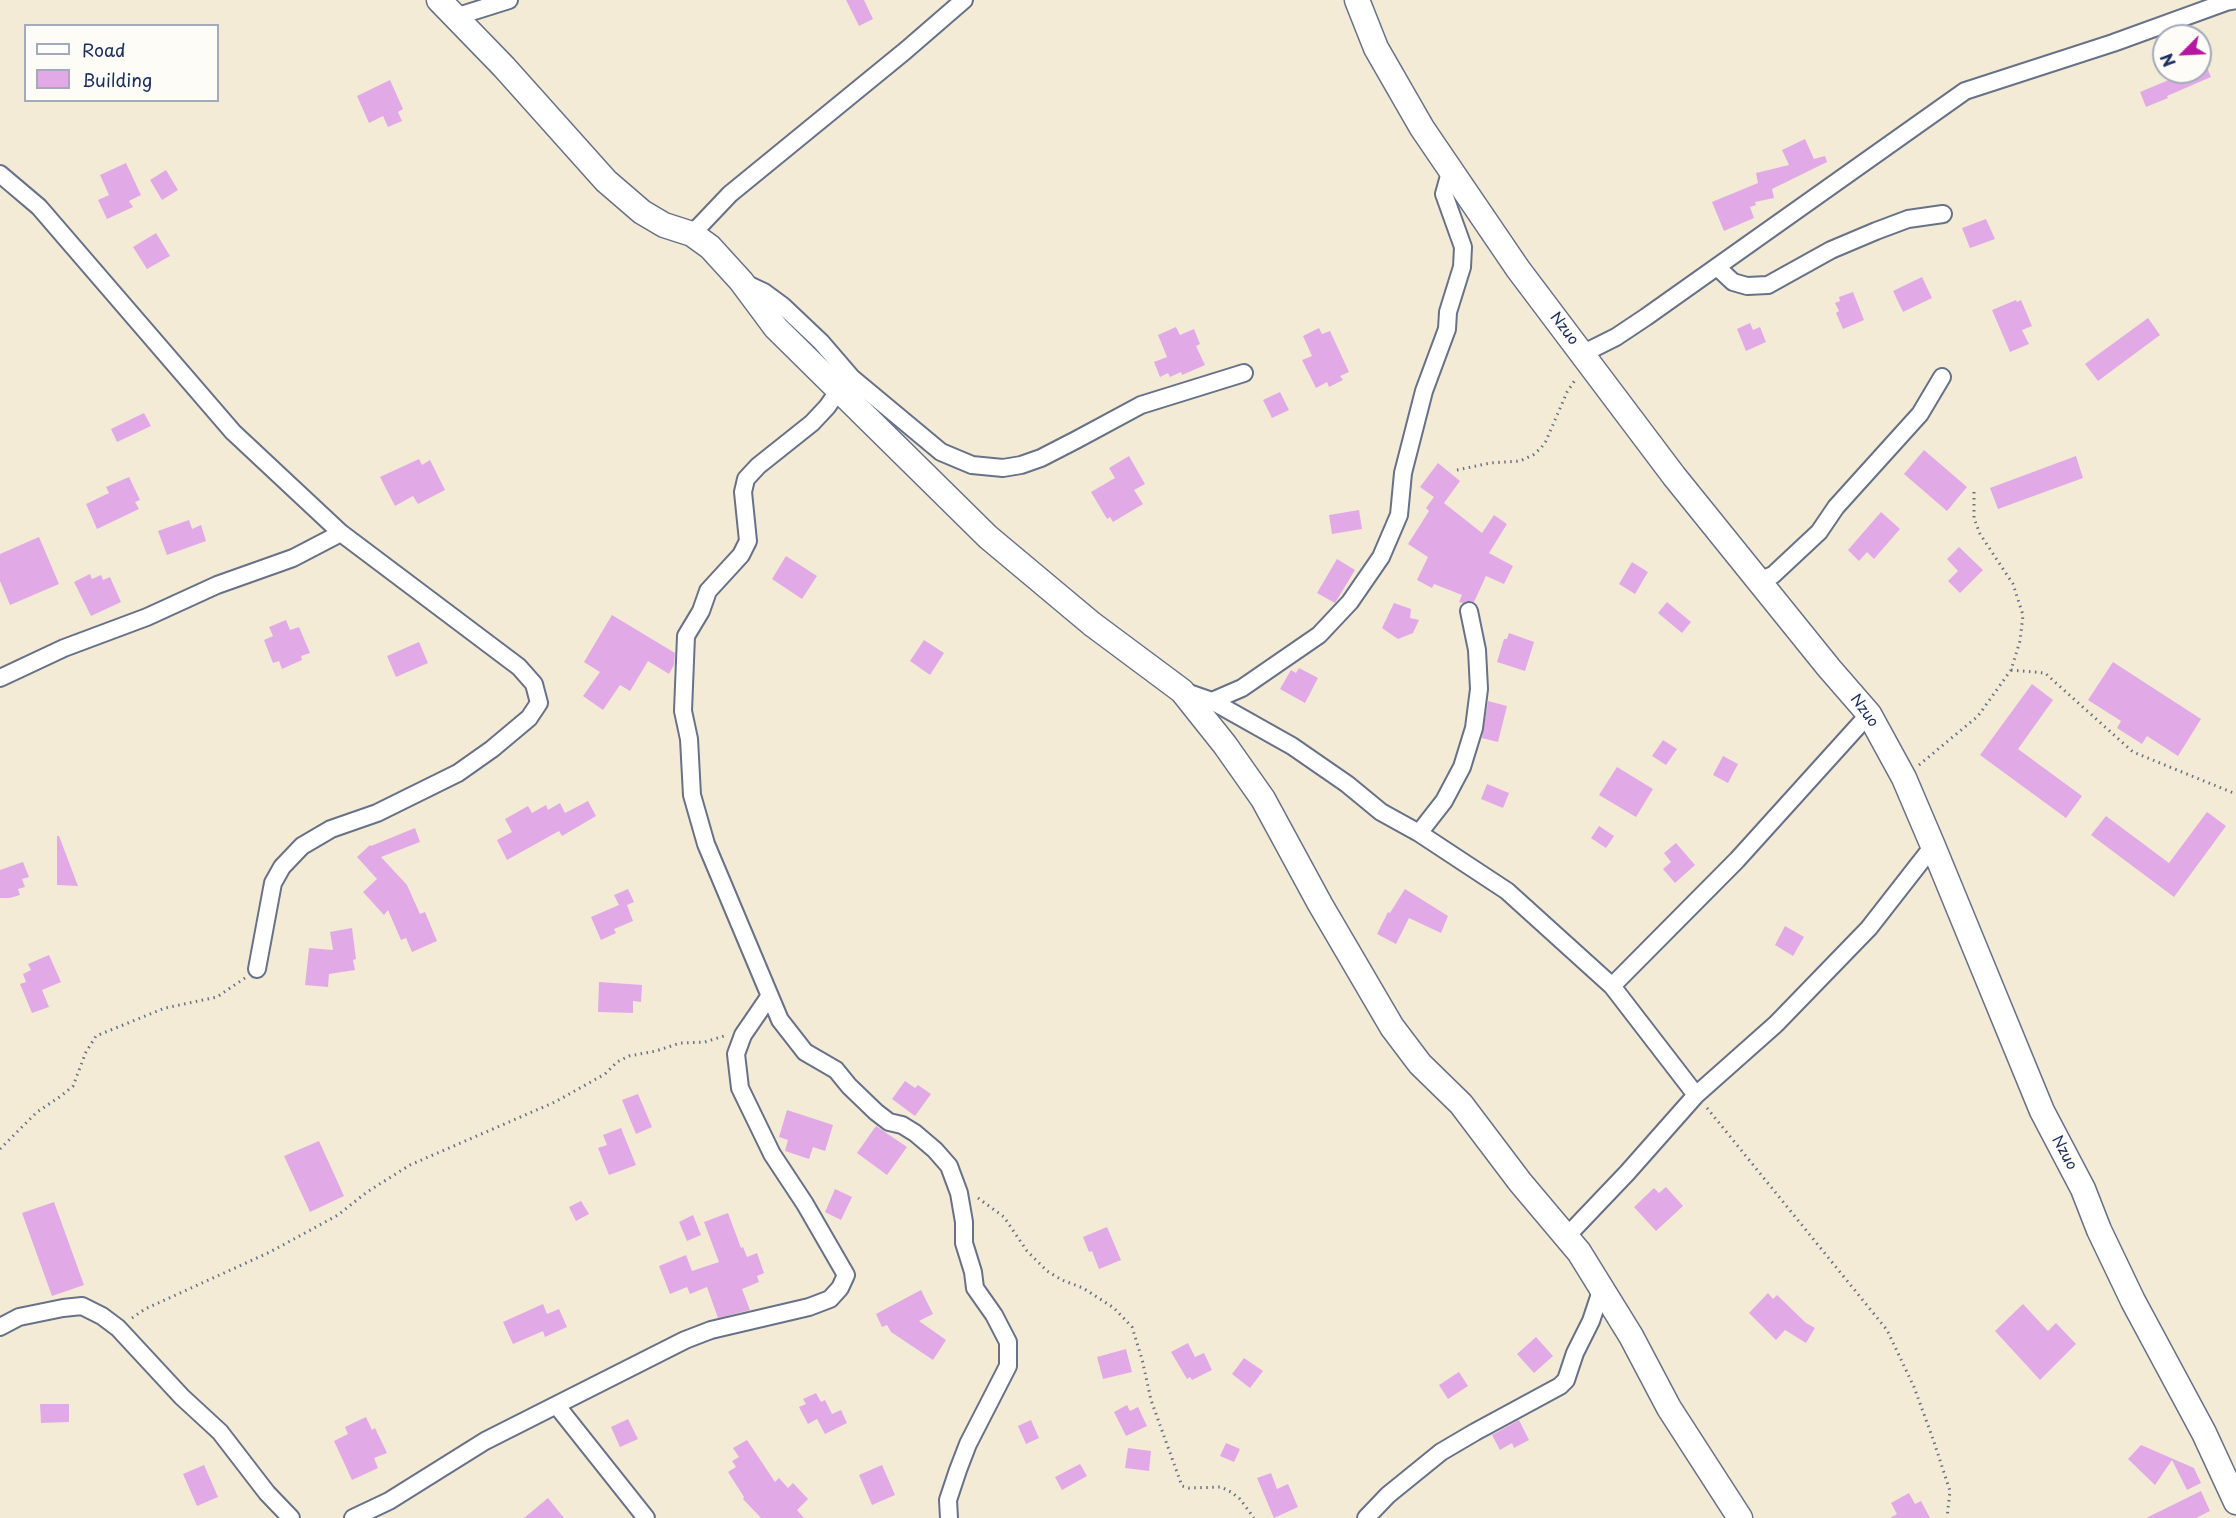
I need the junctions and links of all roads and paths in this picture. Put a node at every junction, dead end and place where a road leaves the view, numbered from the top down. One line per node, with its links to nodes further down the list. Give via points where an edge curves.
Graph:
1 (509, 0): 5 (street)
2 (964, 0): 9 (street, via 730,194)
3 (1358, 0): 6 (street, Nzuo, via 1376,48)
4 (2236, 0): 10 (street, via 1965,92)
5 (447, 9): 9 (street, via 606,181 642,212 664,225)
6 (1451, 170): 12 (street, Nzuo, via 1518,269); 24 (street, via 1444,194 1463,247 1462,267 1402,473 1398,515 1381,557 1350,602 1319,635 1242,688)
7 (0, 174): 18 (street, via 39,207 233,432)
8 (1943, 214): 10 (street, via 1908,219 1876,231 1831,250 1768,285 1733,282)
9 (692, 234): 11 (street, via 710,247)
10 (1718, 268): 12 (street)
11 (741, 281): 13 (street, via 783,306 852,378 941,452 972,465 1021,465 1141,405); 15 (street, via 776,328)
12 (1585, 357): 16 (path, via 1541,448 1520,461); 19 (street, Nzuo)
13 (1244, 373)
14 (1942, 377): 19 (street, via 1920,414 1836,507 1819,532 1773,575)
15 (839, 390): 23 (street, via 988,537 1092,624); 32 (street, via 812,423 746,479 743,492 747,541 741,555 708,591 686,636 683,711 692,795 706,844)
16 (1457, 470)
17 (1974, 491): 21 (path, via 1974,518 1980,534 2013,584 2023,615)
18 (341, 533): 22 (street, via 293,558 217,585); 30 (street, via 519,667 534,684 538,703 529,718 458,773 302,846 273,883)
19 (1758, 581): 25 (street, Nzuo)
20 (1469, 611): 28 (street, via 1478,650 1474,729 1448,793)
21 (2011, 670): 26 (path, via 1978,716); 27 (path, via 2045,673 2133,752)
22 (0, 678)
23 (1182, 691): 24 (street); 37 (street, via 1263,799 1392,1027 1420,1065 1461,1104)
24 (1212, 701): 28 (street, via 1292,746 1381,812)
25 (1869, 714): 26 (street, Nzuo); 31 (street, via 1737,860)
26 (1904, 778): 29 (street, Nzuo)
27 (2236, 794)
28 (1419, 833): 31 (street, via 1507,891)
29 (1933, 846): 34 (street, via 1869,928 1776,1024); 42 (street, Nzuo, via 2042,1111 2083,1189 2133,1302)
30 (256, 969): 35 (path, via 218,997 165,1008 96,1036 73,1086 37,1112)
31 (1612, 986): 34 (street)
32 (769, 997): 33 (street); 36 (street, via 780,1020 805,1052 836,1070 889,1122 902,1125 935,1150 949,1166)
33 (743, 1035): 40 (path, via 680,1042 629,1056 555,1102 410,1165 338,1215 270,1252 145,1309); 41 (street, via 736,1054 740,1088 772,1154 846,1275 840,1288 830,1299 809,1307 685,1340)
34 (1696, 1095): 37 (street); 50 (path, via 1887,1330 1914,1387 1950,1491)
35 (0, 1149)
36 (959, 1193): 46 (street, via 964,1243 975,1288 1008,1342 1008,1366 957,1470 948,1500); 47 (path, via 988,1204 1004,1217 1027,1251 1047,1271 1099,1298 1132,1327 1151,1400 1182,1486 1221,1487 1240,1499)
37 (1567, 1236): 38 (street)
38 (1602, 1288): 48 (street, via 1566,1380 1560,1386 1441,1452); 49 (street, via 1669,1408)
39 (0, 1327): 40 (street, via 19,1317 82,1306)
40 (118, 1328): 43 (street, via 220,1432)
41 (557, 1406): 44 (street, via 485,1442 389,1501); 45 (street)
42 (2235, 1497)
43 (291, 1518)
44 (353, 1518)
45 (646, 1518)
46 (949, 1518)
47 (1254, 1518)
48 (1366, 1518)
49 (1740, 1518)
50 (1947, 1518)

